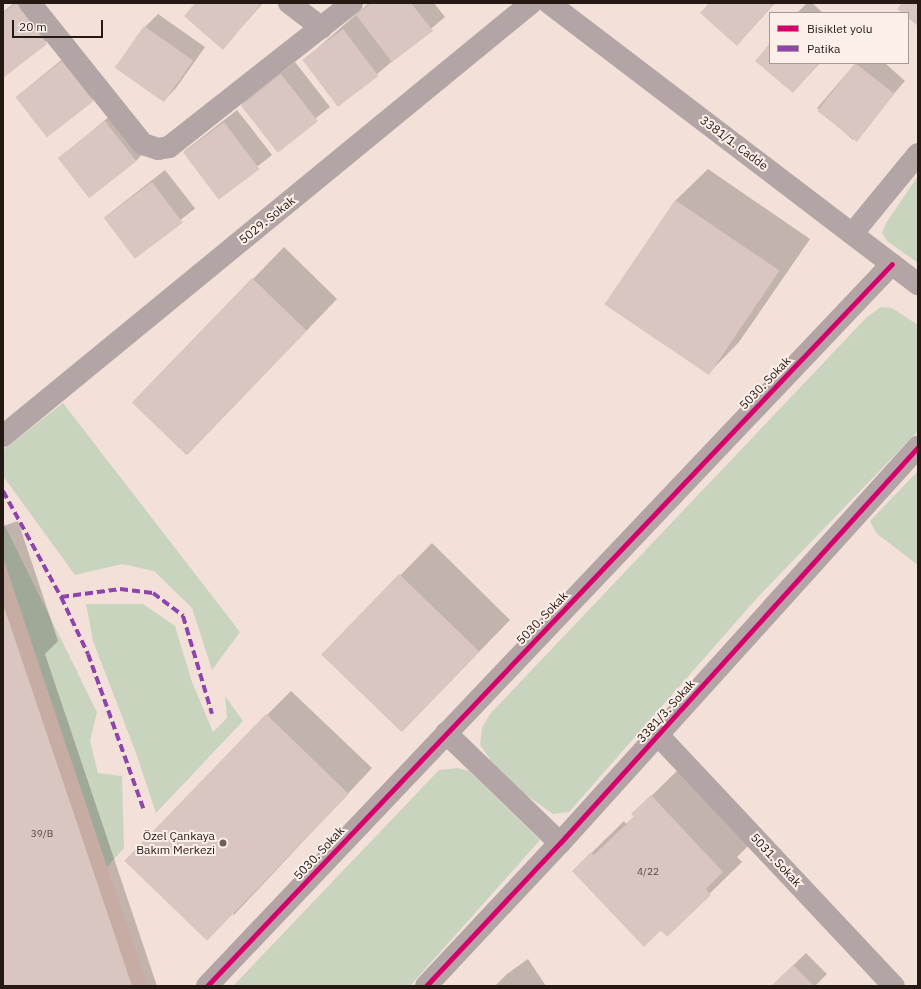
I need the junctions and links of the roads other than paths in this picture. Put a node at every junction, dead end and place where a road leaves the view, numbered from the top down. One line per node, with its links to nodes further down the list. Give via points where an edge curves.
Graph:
1 (30, 3): 6 (street, via 143,144 158,149 169,147)
2 (289, 3): 6 (street)
3 (352, 3): 6 (street)
4 (531, 3): 11 (street, 5029. Sokak)
5 (549, 3): 8 (street, 3381/1. Cadde)
6 (322, 28)
7 (918, 154): 8 (street)
8 (853, 233): 9 (street, 3381/1. Cadde)
9 (892, 264): 10 (street, 3381/1. Cadde); 13 (street, 5030. Sokak)
10 (918, 284)
11 (3, 436)
12 (918, 447): 14 (street, 3381/3. Sokak)
13 (446, 733): 15 (street); 16 (street, 5030. Sokak)
14 (658, 734): 15 (street, 3381/3. Sokak); 18 (street, 5031. Sokak)
15 (560, 843): 17 (street, 3381/3. Sokak)
16 (207, 986)
17 (426, 986)
18 (894, 986)

